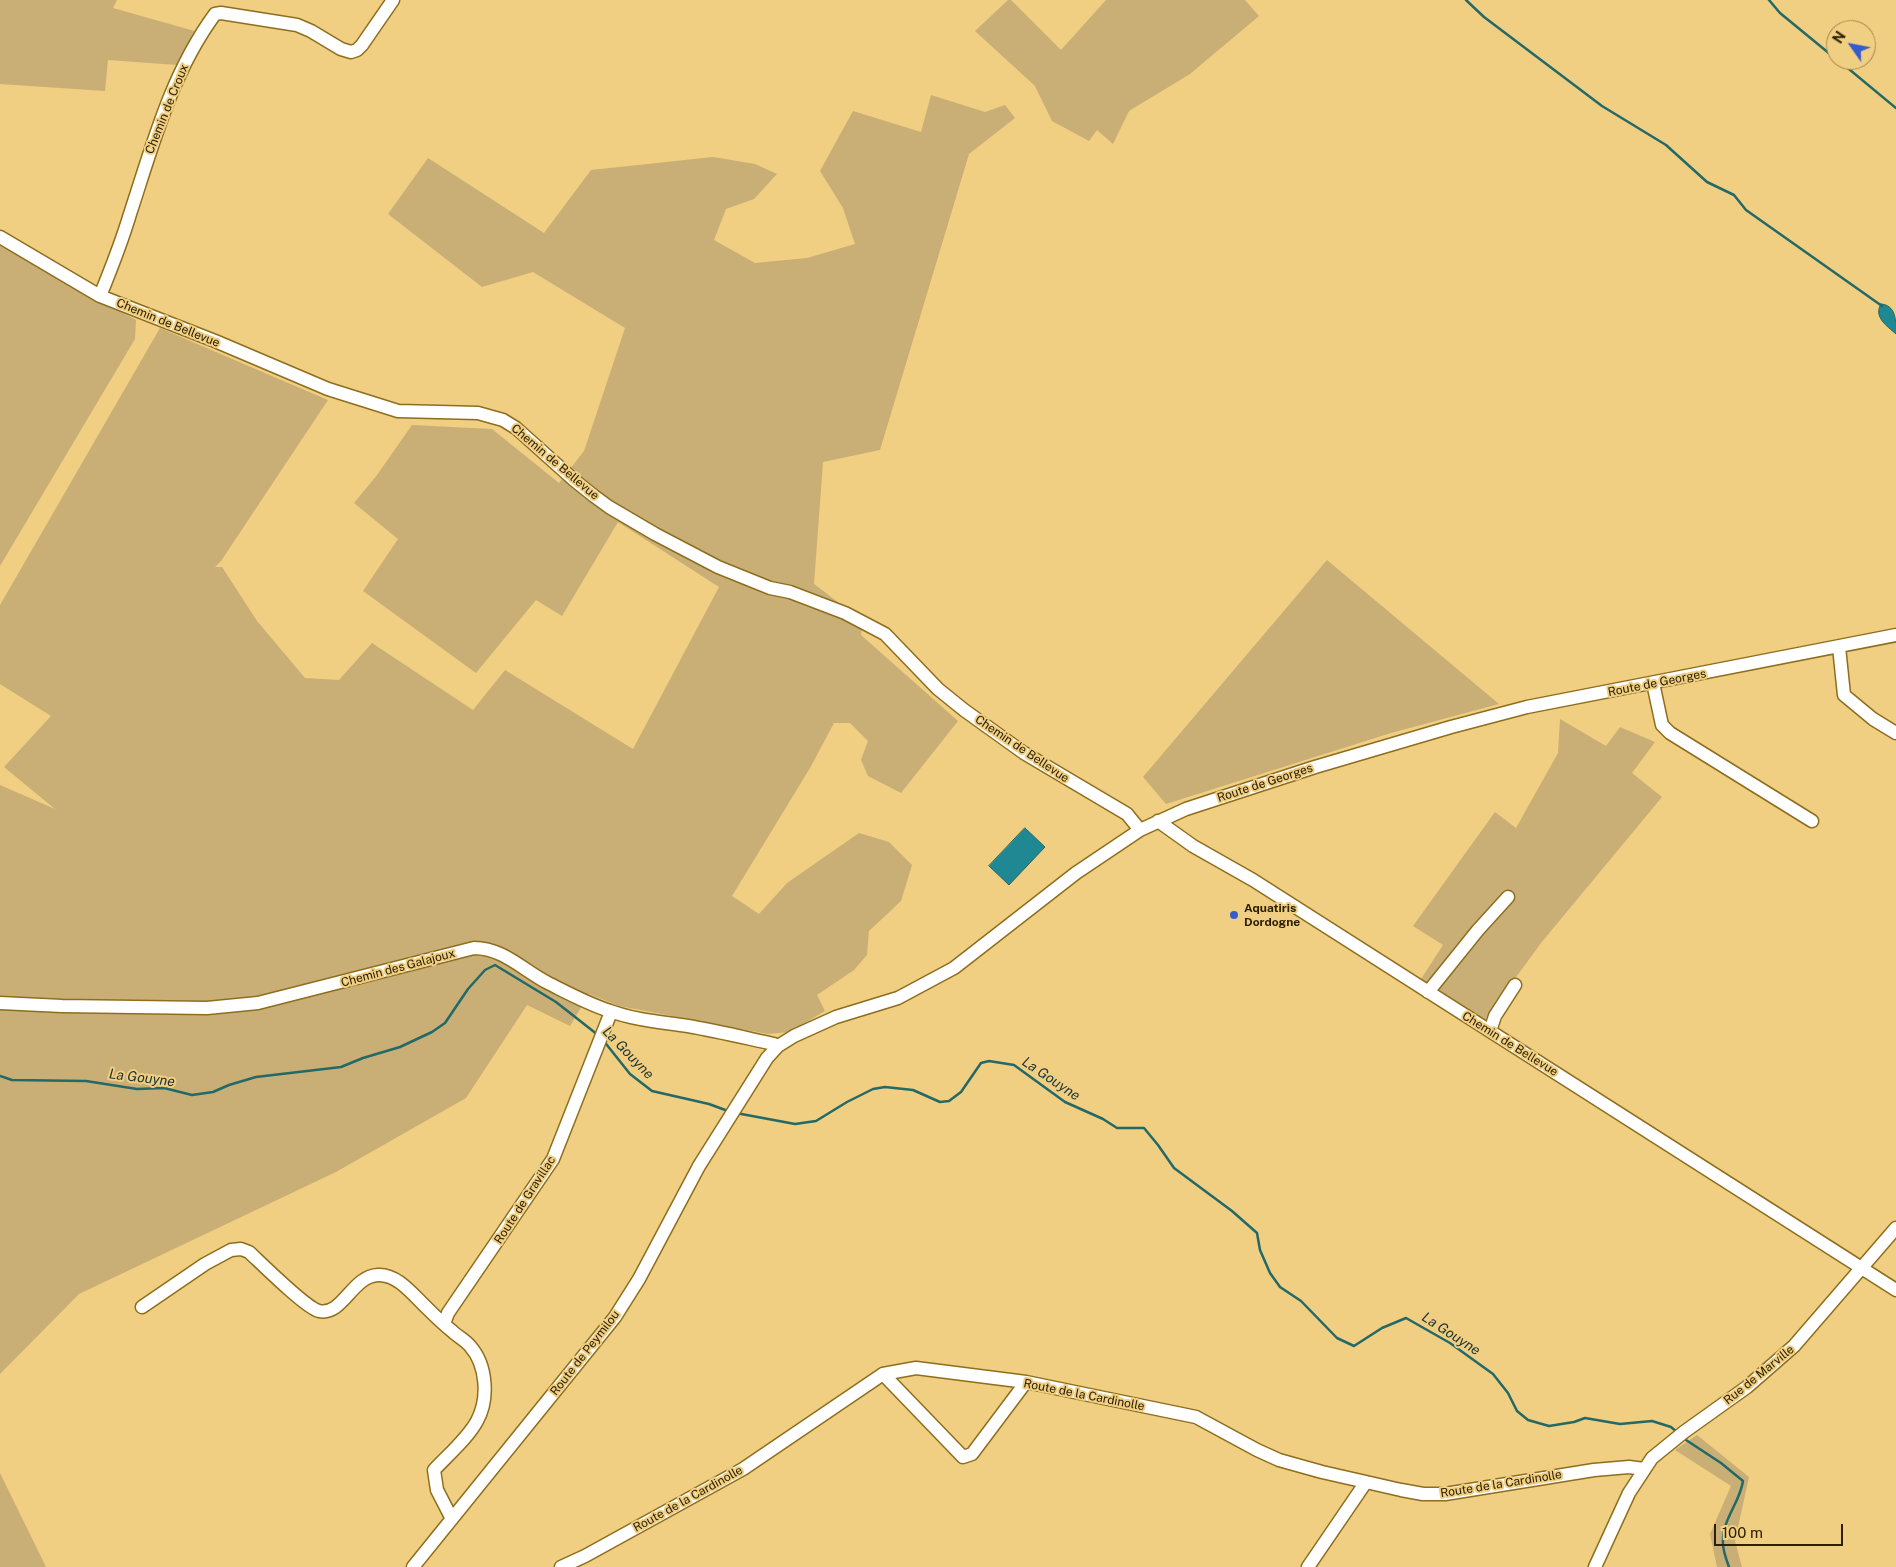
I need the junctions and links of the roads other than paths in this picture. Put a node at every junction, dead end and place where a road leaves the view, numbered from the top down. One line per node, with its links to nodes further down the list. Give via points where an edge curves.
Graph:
1 (393, 0): 3 (street, Chemin de Croux, via 362,45 351,52 297,25 215,14 190,51 171,93)
2 (0, 237): 3 (street, Chemin de Bellevue)
3 (100, 296): 10 (street, Chemin de Bellevue, via 356,399 398,411 478,413 503,420 602,501 655,534 718,566 846,613 885,634 938,689 970,715 1024,753 1127,814)
4 (1896, 635): 5 (street, Route de Georges)
5 (1839, 647): 6 (street, Route de Georges); 7 (street, via 1844,695)
6 (1653, 684): 8 (street, Route de Georges, via 1527,707 1451,727 1315,767); 9 (street, via 1662,725 1670,733)
7 (1896, 733)
8 (1158, 821): 10 (street, Route de Georges); 13 (street, Chemin de Bellevue)
9 (1812, 821)
10 (1140, 830): 17 (street, Route de Georges, via 1076,872 954,968 898,998 836,1017)
11 (1508, 897): 13 (street)
12 (1515, 985): 16 (street, via 1495,1016)
13 (1428, 992): 16 (street, Chemin de Bellevue)
14 (0, 1003): 15 (street, Chemin des Galajoux, via 207,1008 258,1003 483,948 500,953 544,981)
15 (611, 1012): 17 (street, Chemin des Galajoux); 23 (street, Route de Gravillac, via 553,1159 448,1313)
16 (1490, 1032): 20 (street, Chemin de Bellevue)
17 (778, 1046): 18 (street, Route de Georges)
18 (727, 1120): 28 (street, Route de Peymilou, via 615,1317)
19 (1896, 1228): 20 (street, Rue de Marville)
20 (1862, 1268): 21 (street, Chemin de Bellevue); 26 (street, Rue de Marville, via 1794,1346 1747,1387 1668,1444)
21 (1896, 1290)
22 (142, 1307): 23 (street, via 205,1264 231,1250 241,1249 250,1252 318,1311 336,1308 359,1283 384,1275 396,1279)
23 (444, 1324): 28 (street, via 470,1346 481,1364 484,1378 484,1394 477,1421 434,1470 437,1490)
24 (884, 1374): 25 (street, Route de la Cardinolle, via 916,1368); 25 (street, via 963,1457 972,1454); 29 (street, Route de la Cardinolle, via 743,1469)
25 (1026, 1382): 27 (street, Route de la Cardinolle, via 1196,1417 1279,1460)
26 (1644, 1469): 27 (street, Route de la Cardinolle, via 1594,1470 1445,1494 1423,1494); 33 (street, Rue de Marville, via 1629,1493)
27 (1366, 1482): 32 (street)
28 (452, 1519): 30 (street, Route de Peymilou)
29 (586, 1562): 31 (street, Route de la Cardinolle)
30 (413, 1567)
31 (561, 1567)
32 (1308, 1567)
33 (1595, 1567)

